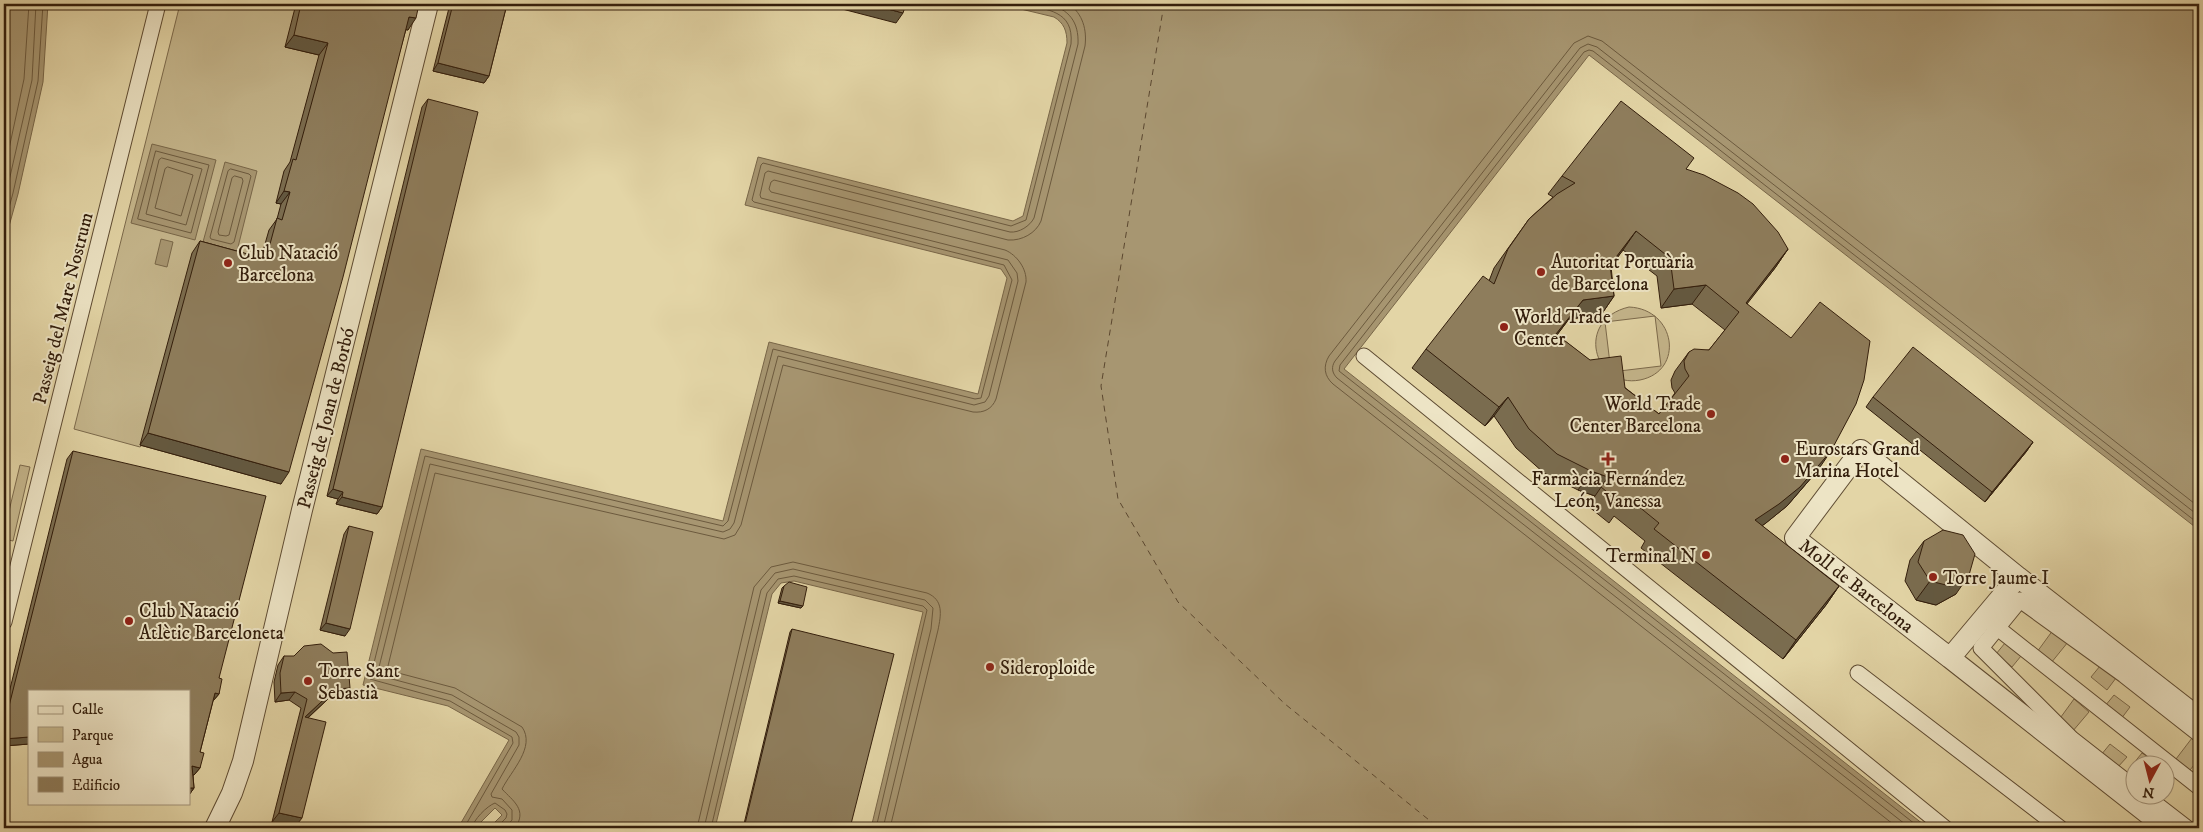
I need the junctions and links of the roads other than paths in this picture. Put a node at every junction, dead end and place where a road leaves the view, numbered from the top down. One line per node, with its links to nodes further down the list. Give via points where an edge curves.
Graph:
1 (158, 4): 5 (street, Passeig del Mare Nostrum)
2 (428, 4): 14 (street, Passeig de Joan de Borbó, via 243,761 232,794)
3 (1364, 356): 15 (street)
4 (2018, 576): 7 (street); 7 (street, Moll de Barcelona, via 1861,450 1795,538); 9 (street, Moll de Barcelona)
5 (4, 622)
6 (1993, 625): 10 (street, via 2020,600); 11 (street, via 1981,648 2072,739); 12 (street)
7 (1950, 658): 17 (street, Moll de Barcelona)
8 (1858, 673): 16 (street)
9 (2199, 718)
10 (2199, 734)
11 (2126, 780)
12 (2199, 786)
13 (2156, 804): 18 (street)
14 (215, 828)
15 (1945, 828)
16 (2060, 828)
17 (2166, 828)
18 (2187, 828)

